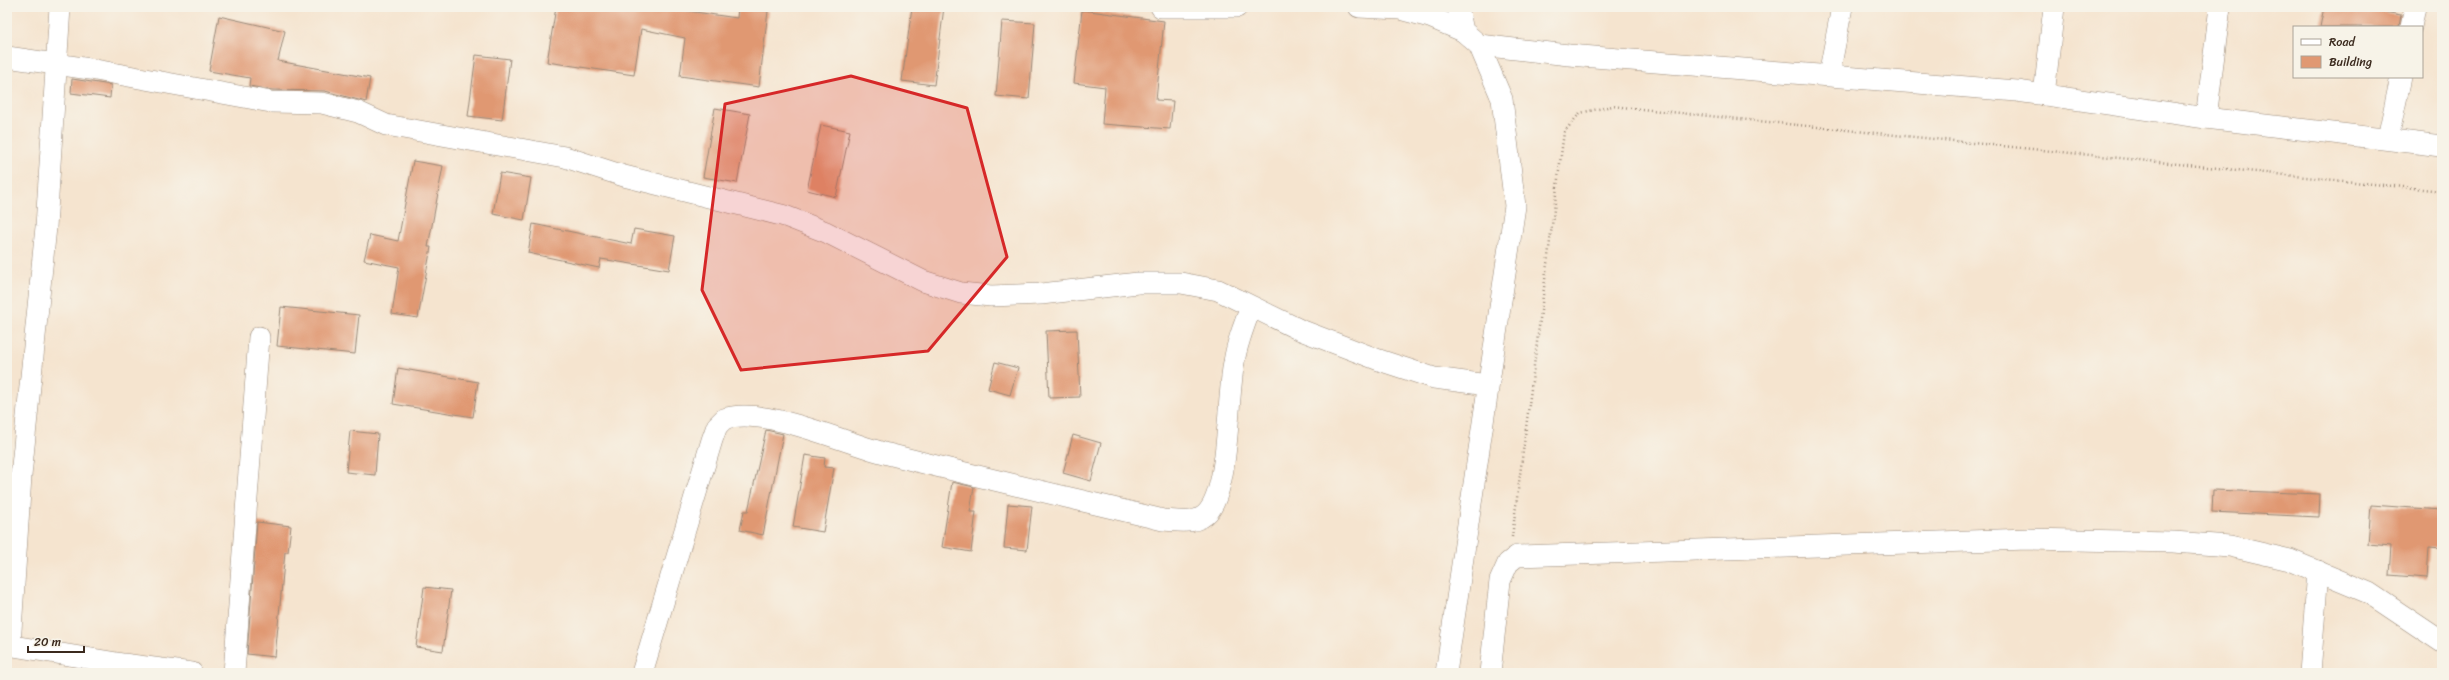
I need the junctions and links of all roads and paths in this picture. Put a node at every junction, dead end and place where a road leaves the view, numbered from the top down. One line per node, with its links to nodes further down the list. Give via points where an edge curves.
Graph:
1 (60, 7): 15 (street)
2 (1161, 7): 3 (street)
3 (1237, 7)
4 (1359, 7): 10 (street)
5 (1458, 7): 12 (street)
6 (1842, 7): 16 (street)
7 (2054, 7): 18 (street)
8 (2220, 7): 19 (street)
9 (2415, 7): 11 (street)
10 (1401, 8): 12 (street)
11 (2411, 26)
12 (1463, 31): 13 (street)
13 (1479, 45): 16 (street, via 1569,55); 25 (street, via 1502,99 1515,206)
14 (7, 57): 15 (street)
15 (56, 64): 23 (street, via 272,102 322,103 358,112 386,125 565,157 624,176 785,216 826,232 923,280 961,293 998,296 1138,283 1182,282 1218,290); 29 (street, via 46,227 21,476)
16 (1829, 75): 18 (street)
17 (2401, 78): 20 (street)
18 (2044, 95): 19 (street)
19 (2206, 118): 20 (street)
20 (2388, 138): 21 (street)
21 (2442, 146)
22 (2442, 191): 26 (path, via 1612,106 1580,113 1564,132)
23 (1251, 307): 25 (street, via 1298,328 1427,376); 32 (street, via 1239,339 1234,363 1217,496 1209,511 1200,519 1188,522 1163,520 886,454 761,417 724,419 712,440)
24 (259, 337): 31 (street)
25 (1488, 385): 33 (street)
26 (1508, 563): 27 (street, via 1517,556 2028,539 2173,542 2230,546 2290,560); 34 (street, via 1500,581)
27 (2318, 571): 28 (street, via 2369,593); 35 (street)
28 (2442, 642)
29 (8, 646): 30 (street)
30 (192, 673)
31 (234, 673)
32 (642, 673)
33 (1446, 673)
34 (1490, 673)
35 (2310, 673)

